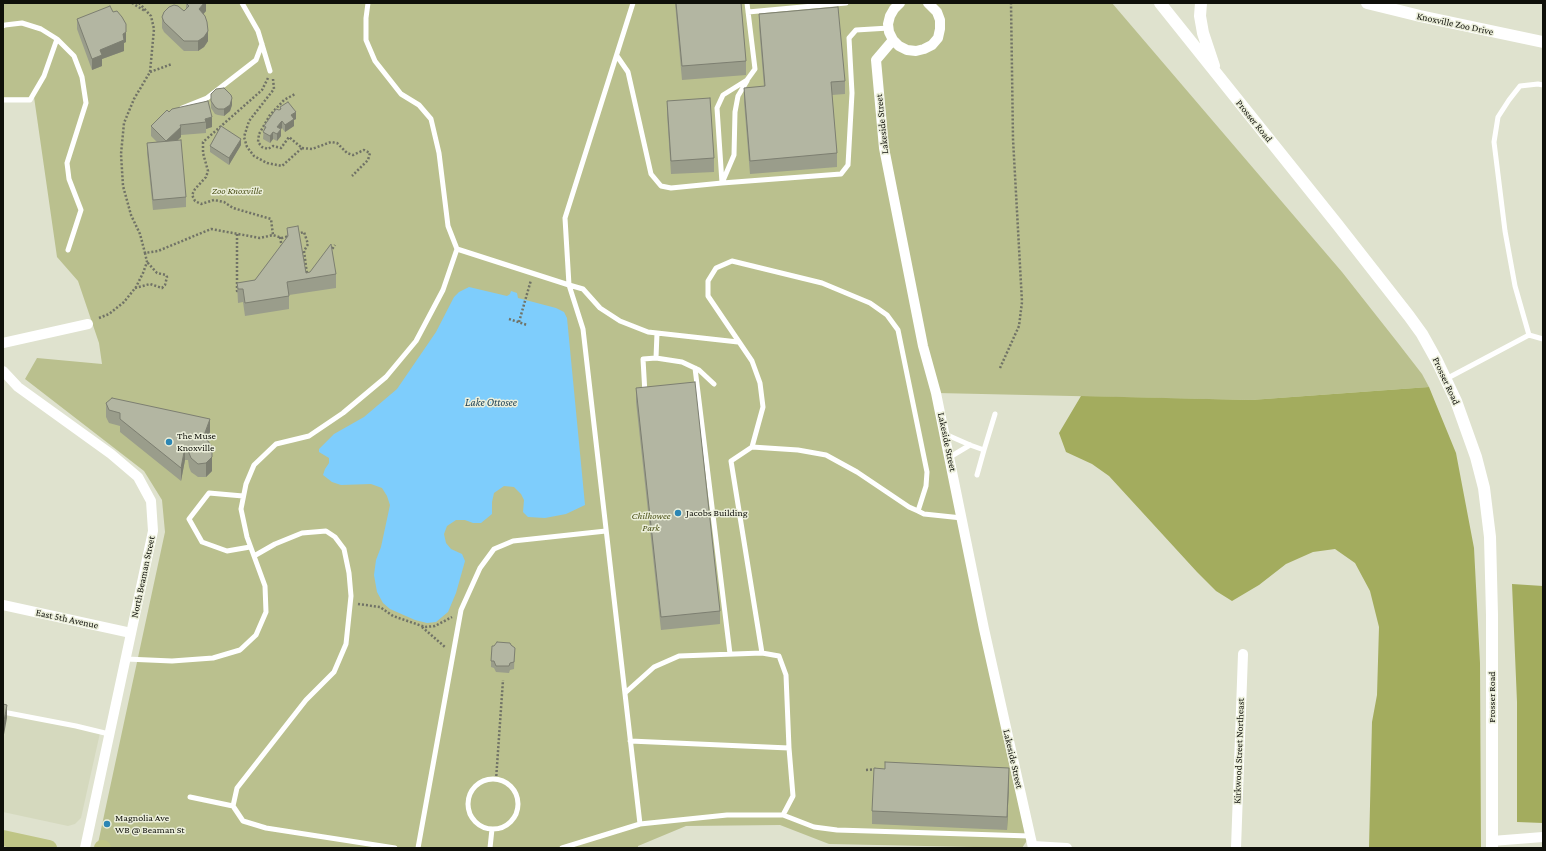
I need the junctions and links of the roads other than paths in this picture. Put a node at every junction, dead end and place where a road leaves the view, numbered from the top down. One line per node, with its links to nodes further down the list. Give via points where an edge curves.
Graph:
1 (242, 3): 17 (lane, via 258,31)
2 (368, 3): 26 (lane, via 366,40 375,61 401,94 419,105 431,120 439,153 448,226)
3 (633, 3): 18 (lane)
4 (747, 3): 11 (lane)
5 (846, 3): 11 (lane)
6 (900, 3): 13 (street, via 890,16)
7 (928, 3): 15 (street, via 937,12 940,20 938,38 932,45 924,50 907,50)
8 (1160, 3): 20 (street, Prosser Road)
9 (1201, 3): 20 (street, via 1203,33)
10 (1367, 3): 16 (street, Knoxville Zoo Drive)
11 (748, 12): 21 (lane, via 755,69)
12 (3, 26): 14 (lane, via 22,23)
13 (889, 28): 15 (street); 25 (lane, via 856,30 849,38 852,93 849,150 848,165 841,174)
14 (56, 39): 23 (lane, via 44,76 30,100); 27 (lane, via 74,56 82,78 86,103 67,163 69,179 81,210)
15 (893, 40): 42 (street, Lakeside Street, via 876,60 884,148 923,346)
16 (1543, 42)
17 (262, 44): 19 (lane); 24 (lane, via 256,60 207,98)
18 (617, 56): 25 (lane, via 628,72 650,174 661,186 671,188); 28 (lane, via 565,218)
19 (270, 71)
20 (1217, 75): 38 (street, Prosser Road, via 1333,218 1422,334)
21 (747, 80): 25 (lane, via 738,96 734,155); 25 (lane, via 723,95 717,108)
22 (1543, 85): 31 (lane, via 1520,86 1498,117 1494,142 1515,286)
23 (3, 100)
24 (182, 108)
25 (722, 183)
26 (457, 249): 28 (lane); 48 (lane, via 443,290 416,341 386,376 343,413 309,436 276,444 254,465)
27 (68, 250)
28 (569, 285): 30 (lane, via 583,289 600,308 620,321); 51 (lane, via 583,329)
29 (88, 324): 33 (street)
30 (657, 333): 34 (lane); 35 (lane)
31 (1529, 335): 32 (lane); 38 (lane)
32 (1543, 339)
33 (3, 342)
34 (738, 342): 44 (lane, via 752,361 760,383 763,407); 49 (lane, via 708,296 708,281 716,268 732,262 822,283 870,303 887,315 898,330 927,472 926,486)
35 (656, 358): 36 (lane, via 682,362); 40 (lane, via 643,359)
36 (695, 368): 39 (lane); 57 (lane)
37 (3, 371): 55 (street, North Beaman Street, via 18,387 111,454 138,477 151,501 154,531)
38 (1446, 379): 73 (street, Prosser Road, via 1467,428 1476,457 1484,488 1490,537)
39 (714, 384)
40 (645, 395)
41 (995, 414): 45 (lane)
42 (945, 434): 43 (lane); 46 (street, Lakeside Street)
43 (970, 445): 45 (lane); 46 (lane)
44 (752, 447): 49 (lane, via 826,455); 56 (lane, via 731,461)
45 (984, 450): 47 (lane)
46 (950, 458): 50 (street, Lakeside Street)
47 (977, 475)
48 (244, 496): 52 (lane, via 241,509); 52 (lane, via 209,493 189,519 202,542 227,551)
49 (918, 511): 50 (lane)
50 (963, 519): 70 (street, Lakeside Street, via 984,630)
51 (606, 531): 60 (lane); 79 (lane, via 513,541 494,549 480,568 461,610)
52 (250, 547): 53 (lane)
53 (254, 556): 59 (lane, via 265,586 266,612 256,635 240,650 213,658 172,661); 66 (lane, via 302,533 326,531 335,537 344,549 349,573 350,604 346,644 334,672 306,700 236,788)
54 (3, 604): 55 (street, East 5th Avenue)
55 (131, 633): 59 (street, North Beaman Street)
56 (762, 653): 57 (lane); 64 (lane, via 779,656 786,675)
57 (730, 654): 60 (lane, via 679,656 654,666)
58 (1243, 654): 83 (street, Kirkwood Street Northeast)
59 (126, 659): 62 (street, North Beaman Street)
60 (625, 693): 63 (lane)
61 (3, 712): 62 (lane)
62 (109, 734): 77 (street, North Beaman Street)
63 (630, 741): 64 (lane); 68 (lane)
64 (790, 748): 67 (lane, via 793,796)
65 (190, 797): 66 (lane)
66 (233, 806): 78 (lane, via 244,821 266,828)
67 (783, 815): 68 (lane, via 727,815); 70 (lane, via 814,827 837,830)
68 (640, 824): 81 (lane)
69 (492, 829): 69 (lane, via 477,824 470,814 468,802 474,788 488,780 504,782 511,787 518,803 513,819 507,825); 80 (lane)
70 (1030, 836): 75 (street, Lakeside Street)
71 (1543, 837): 74 (street)
72 (3, 838): 76 (main road)
73 (1492, 844): 74 (street)
74 (1511, 844)
75 (1033, 847): 82 (street)
76 (49, 848)
77 (85, 848)
78 (395, 848)
79 (418, 848)
80 (490, 848)
81 (562, 848)
82 (1067, 848)
83 (1236, 848)

